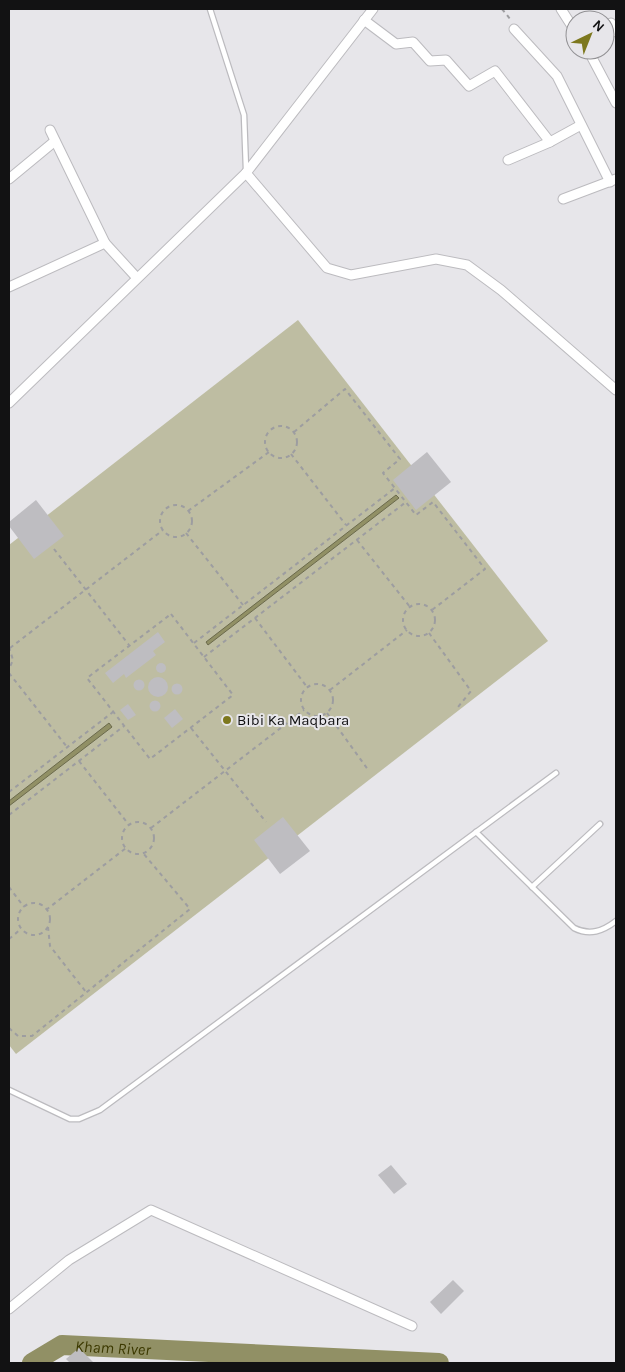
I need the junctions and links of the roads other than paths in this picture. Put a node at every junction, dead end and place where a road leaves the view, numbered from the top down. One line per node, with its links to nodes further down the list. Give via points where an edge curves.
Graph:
1 (210, 9): 12 (lane, via 244,115)
2 (373, 9): 3 (street)
3 (364, 20): 10 (street, via 396,44 412,42 430,61 446,60 469,86 495,70); 12 (street)
4 (514, 29): 7 (street, via 553,71)
5 (593, 60): 6 (street)
6 (616, 104)
7 (582, 125): 10 (street); 14 (street)
8 (50, 130): 9 (street)
9 (55, 140): 13 (street); 16 (street)
10 (550, 142): 11 (street)
11 (508, 160)
12 (246, 172): 17 (street); 19 (street, via 327,268 351,275 436,259 468,265)
13 (9, 179)
14 (613, 180): 15 (street)
15 (563, 200)
16 (105, 243): 17 (street); 18 (street)
17 (137, 278): 20 (street)
18 (9, 287)
19 (616, 390)
20 (10, 398)
21 (556, 773): 23 (lane)
22 (600, 824): 24 (lane)
23 (476, 832): 24 (lane); 26 (lane, via 100,1110 79,1119 70,1119)
24 (532, 887): 25 (lane, via 582,932 598,931)
25 (616, 921)
26 (9, 1090)
27 (9, 1309): 28 (street, via 69,1260 151,1210)
28 (412, 1326)

